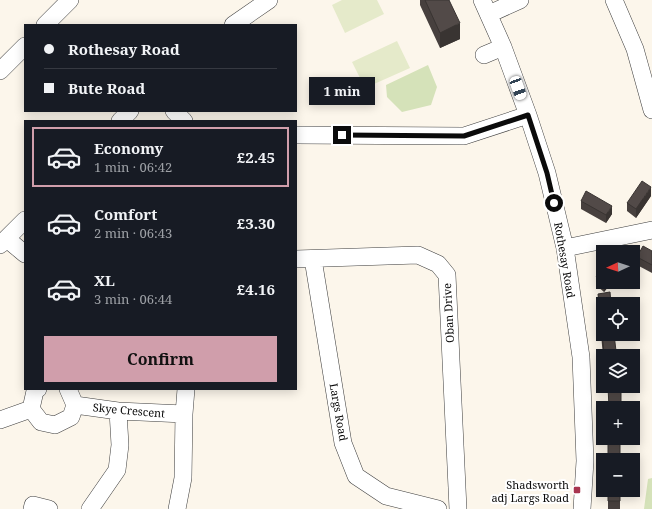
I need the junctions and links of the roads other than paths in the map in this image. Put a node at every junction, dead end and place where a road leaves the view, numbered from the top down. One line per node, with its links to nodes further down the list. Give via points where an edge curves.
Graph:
1 (70, 0): 6 (street)
2 (269, 0): 7 (street)
3 (520, 0): 5 (street)
4 (614, 0): 12 (street, via 635,49)
5 (486, 7): 9 (street, Rothesay Road)
6 (46, 24)
7 (233, 24)
8 (24, 47): 11 (street)
9 (503, 47): 10 (street); 15 (street, Rothesay Road)
10 (484, 55)
11 (0, 71)
12 (652, 110)
13 (129, 112): 16 (street)
14 (175, 112): 17 (street)
15 (528, 115): 18 (street, via 464,136); 22 (street, Rothesay Road, via 547,173)
16 (121, 120)
17 (183, 120)
18 (297, 135)
19 (24, 221): 21 (street)
20 (652, 230): 22 (street)
21 (4, 242): 23 (street)
22 (565, 248): 40 (street, Rothesay Road, via 581,357 585,461)
23 (24, 253)
24 (297, 259): 25 (street, Oban Drive)
25 (313, 259): 38 (street, Largs Road, via 343,443 356,476 386,496); 39 (street, Oban Drive, via 418,256 438,264 447,275)
26 (37, 390): 30 (street)
27 (68, 390): 29 (street)
28 (186, 390): 32 (street)
29 (75, 404): 30 (street, via 71,417 55,425 41,422); 31 (street, Skye Crescent)
30 (31, 409): 33 (street)
31 (118, 411): 32 (street, Skye Crescent); 36 (street, via 120,445 116,470)
32 (184, 414): 37 (street, via 183,478)
33 (0, 420)
34 (32, 509): 35 (street, via 33,505)
35 (49, 509)
36 (90, 509)
37 (177, 509)
38 (438, 509)
39 (458, 509)
40 (582, 509)

